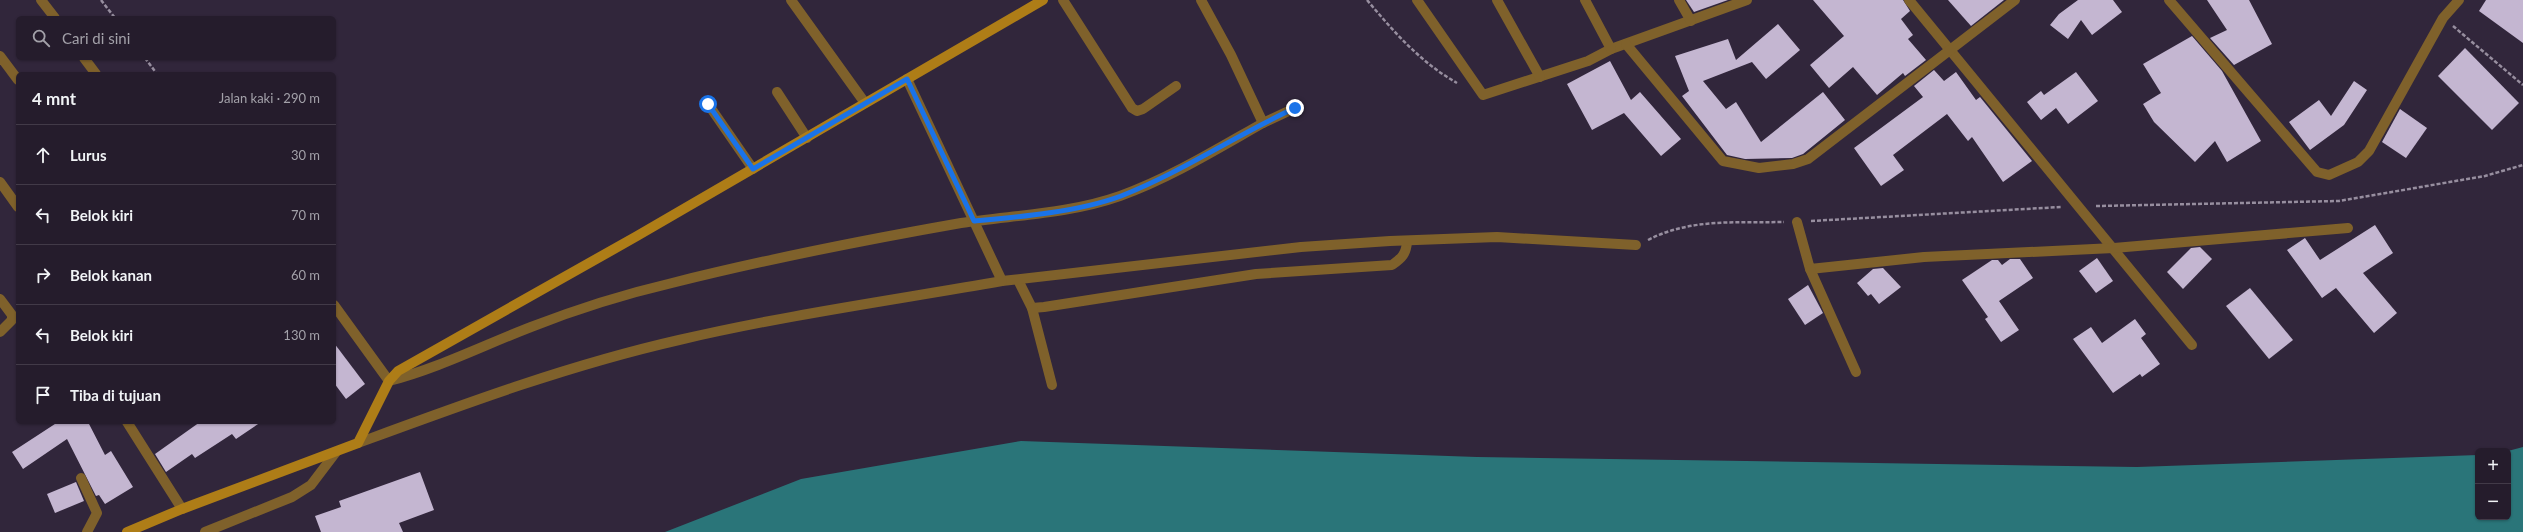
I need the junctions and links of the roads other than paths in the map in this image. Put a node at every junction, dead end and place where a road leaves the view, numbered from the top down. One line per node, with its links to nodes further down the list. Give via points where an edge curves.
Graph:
1 (41, 0): 15 (street)
2 (791, 0): 28 (street)
3 (1043, 0): 25 (street)
4 (1062, 0): 26 (street, via 1132,108 1143,109)
5 (1200, 0): 31 (street, via 1231,55)
6 (1417, 0): 24 (street, via 1483,95)
7 (1497, 0): 24 (street)
8 (1585, 0): 18 (street)
9 (1679, 0): 16 (street)
10 (1746, 0): 16 (street)
11 (1909, 0): 19 (street)
12 (2015, 0): 19 (street)
13 (2169, 0): 14 (street, via 2317,172 2329,175 2358,162 2369,151 2444,18)
14 (2460, 0)
15 (53, 16)
16 (1691, 20): 17 (street)
17 (1626, 44): 18 (street); 19 (street, via 1723,160 1759,168 1793,164 1808,159)
18 (1611, 49): 24 (street, via 1588,61)
19 (1951, 51): 41 (street)
20 (0, 56): 23 (street)
21 (86, 60): 22 (street)
22 (94, 72)
23 (16, 77)
24 (1540, 77)
25 (907, 79): 28 (street); 36 (street)
26 (1176, 86)
27 (776, 92): 32 (street)
28 (865, 103): 32 (street)
29 (708, 104): 33 (street)
30 (1295, 108): 31 (street)
31 (1263, 123): 36 (street, via 1184,167 1121,196 1036,215)
32 (807, 138): 33 (street)
33 (753, 169): 51 (street, via 445,343 398,372)
34 (0, 182): 35 (street)
35 (16, 203)
36 (974, 221): 44 (street); 51 (street, via 775,257 641,290 534,326 428,370)
37 (1797, 222): 42 (street)
38 (2348, 228): 41 (street)
39 (1407, 242): 40 (street, via 1497,237); 43 (street, via 1302,247 1075,271); 47 (street, via 1404,255 1392,265 1256,274)
40 (1636, 245)
41 (2114, 248): 42 (street, via 1924,258); 49 (street)
42 (1810, 269): 50 (street)
43 (1018, 280): 44 (street); 47 (street)
44 (1002, 281): 54 (street, via 753,324 678,340 505,389)
45 (0, 298): 48 (street, via 12,315 12,320)
46 (336, 308): 51 (street)
47 (1032, 308): 52 (street)
48 (0, 332)
49 (2192, 345)
50 (1856, 372)
51 (389, 381): 54 (street)
52 (1052, 385)
53 (128, 424): 57 (street)
54 (358, 443): 55 (street)
55 (336, 452): 57 (street); 60 (street, via 311,485 292,497)
56 (81, 478): 58 (street, via 97,513)
57 (182, 509): 59 (street)
58 (87, 532)
59 (127, 532)
60 (205, 532)

